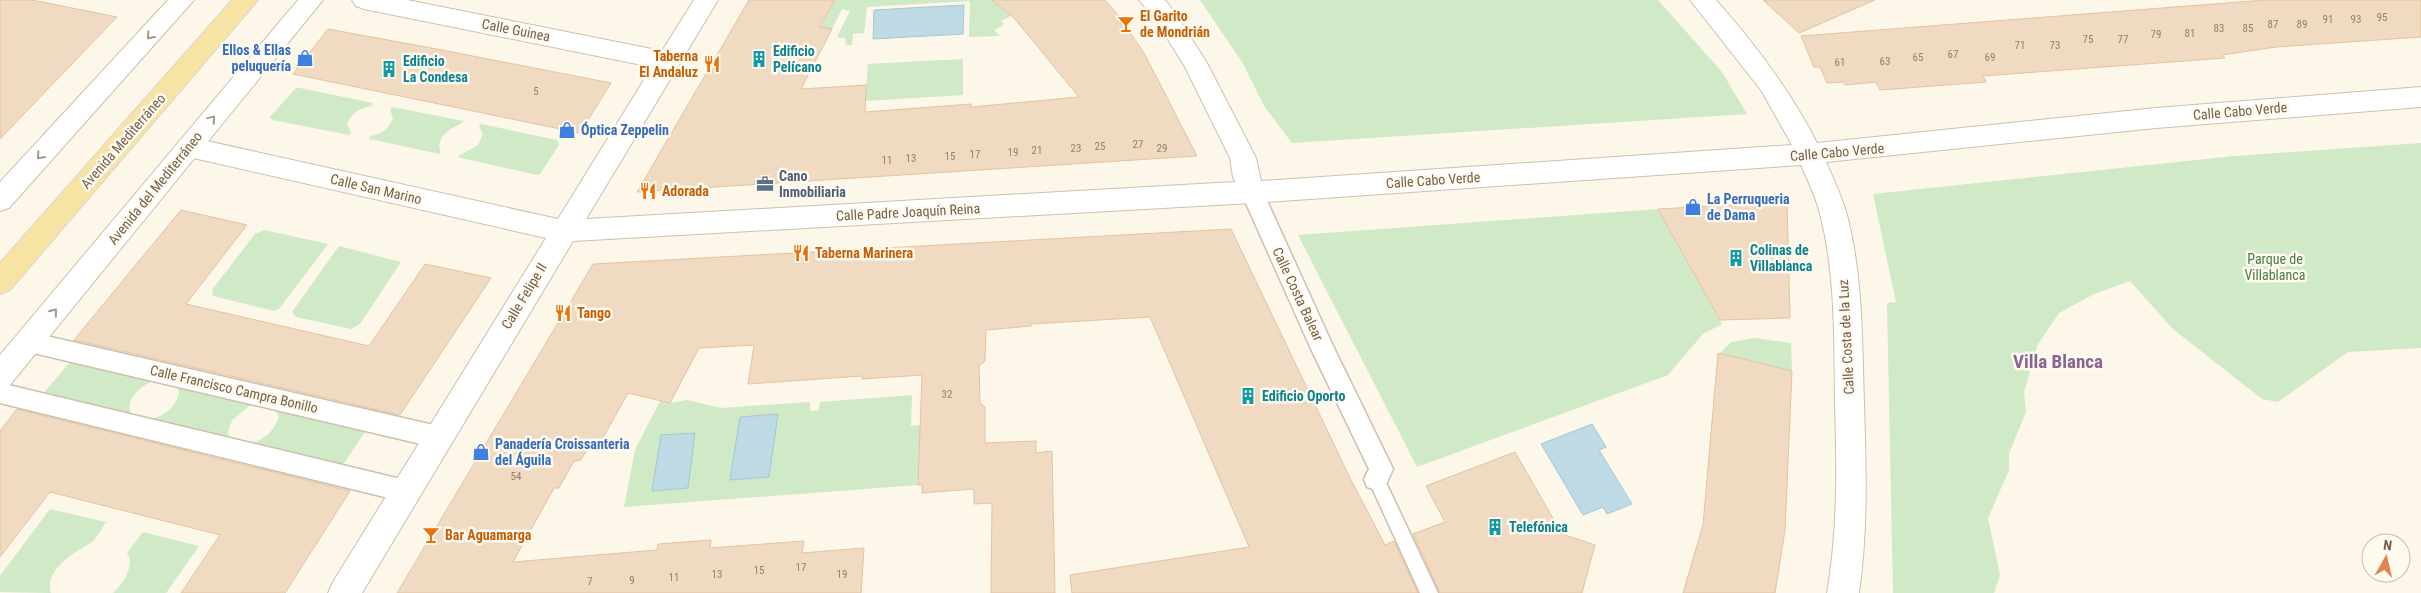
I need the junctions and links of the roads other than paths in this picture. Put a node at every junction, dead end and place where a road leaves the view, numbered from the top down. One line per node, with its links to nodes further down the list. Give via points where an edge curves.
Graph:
1 (182, 0): 13 (street, one-way to 13)
2 (246, 0): 15 (main road, Avenida Mediterráneo)
3 (311, 0): 10 (street, Avenida del Mediterráneo, one-way to 3)
4 (364, 0): 8 (street, Calle Guinea)
5 (706, 0): 8 (street, Calle Felipe II)
6 (1151, 0): 12 (street, Calle Costa Balear, via 1195,63 1243,158)
7 (1702, 0): 11 (street, Calle Costa de la Luz, via 1766,75)
8 (668, 61): 14 (street, Calle Felipe II)
9 (2421, 97): 11 (street, Calle Cabo Verde, via 2156,118)
10 (189, 147): 14 (street, Calle San Marino); 16 (street, Avenida del Mediterráneo, one-way to 10)
11 (1810, 154): 12 (street, Calle Cabo Verde); 24 (street, Calle Costa de la Luz, via 1835,220 1847,304 1851,464 1848,568)
12 (1252, 192): 14 (street, Calle Padre Joaquín Reina); 20 (street, Calle Costa Balear, via 1381,469)
13 (0, 200)
14 (564, 231): 19 (street, Calle Felipe II)
15 (0, 282)
16 (29, 342): 17 (street, Avenida del Mediterráneo); 19 (street, Calle Francisco Campra Bonillo)
17 (0, 376)
18 (0, 394): 21 (street)
19 (438, 437): 21 (street, Calle Felipe II)
20 (1376, 479): 23 (lane, Calle Costa Balear)
21 (405, 491): 22 (street, Calle Felipe II)
22 (344, 593)
23 (1429, 593)
24 (1843, 593)

